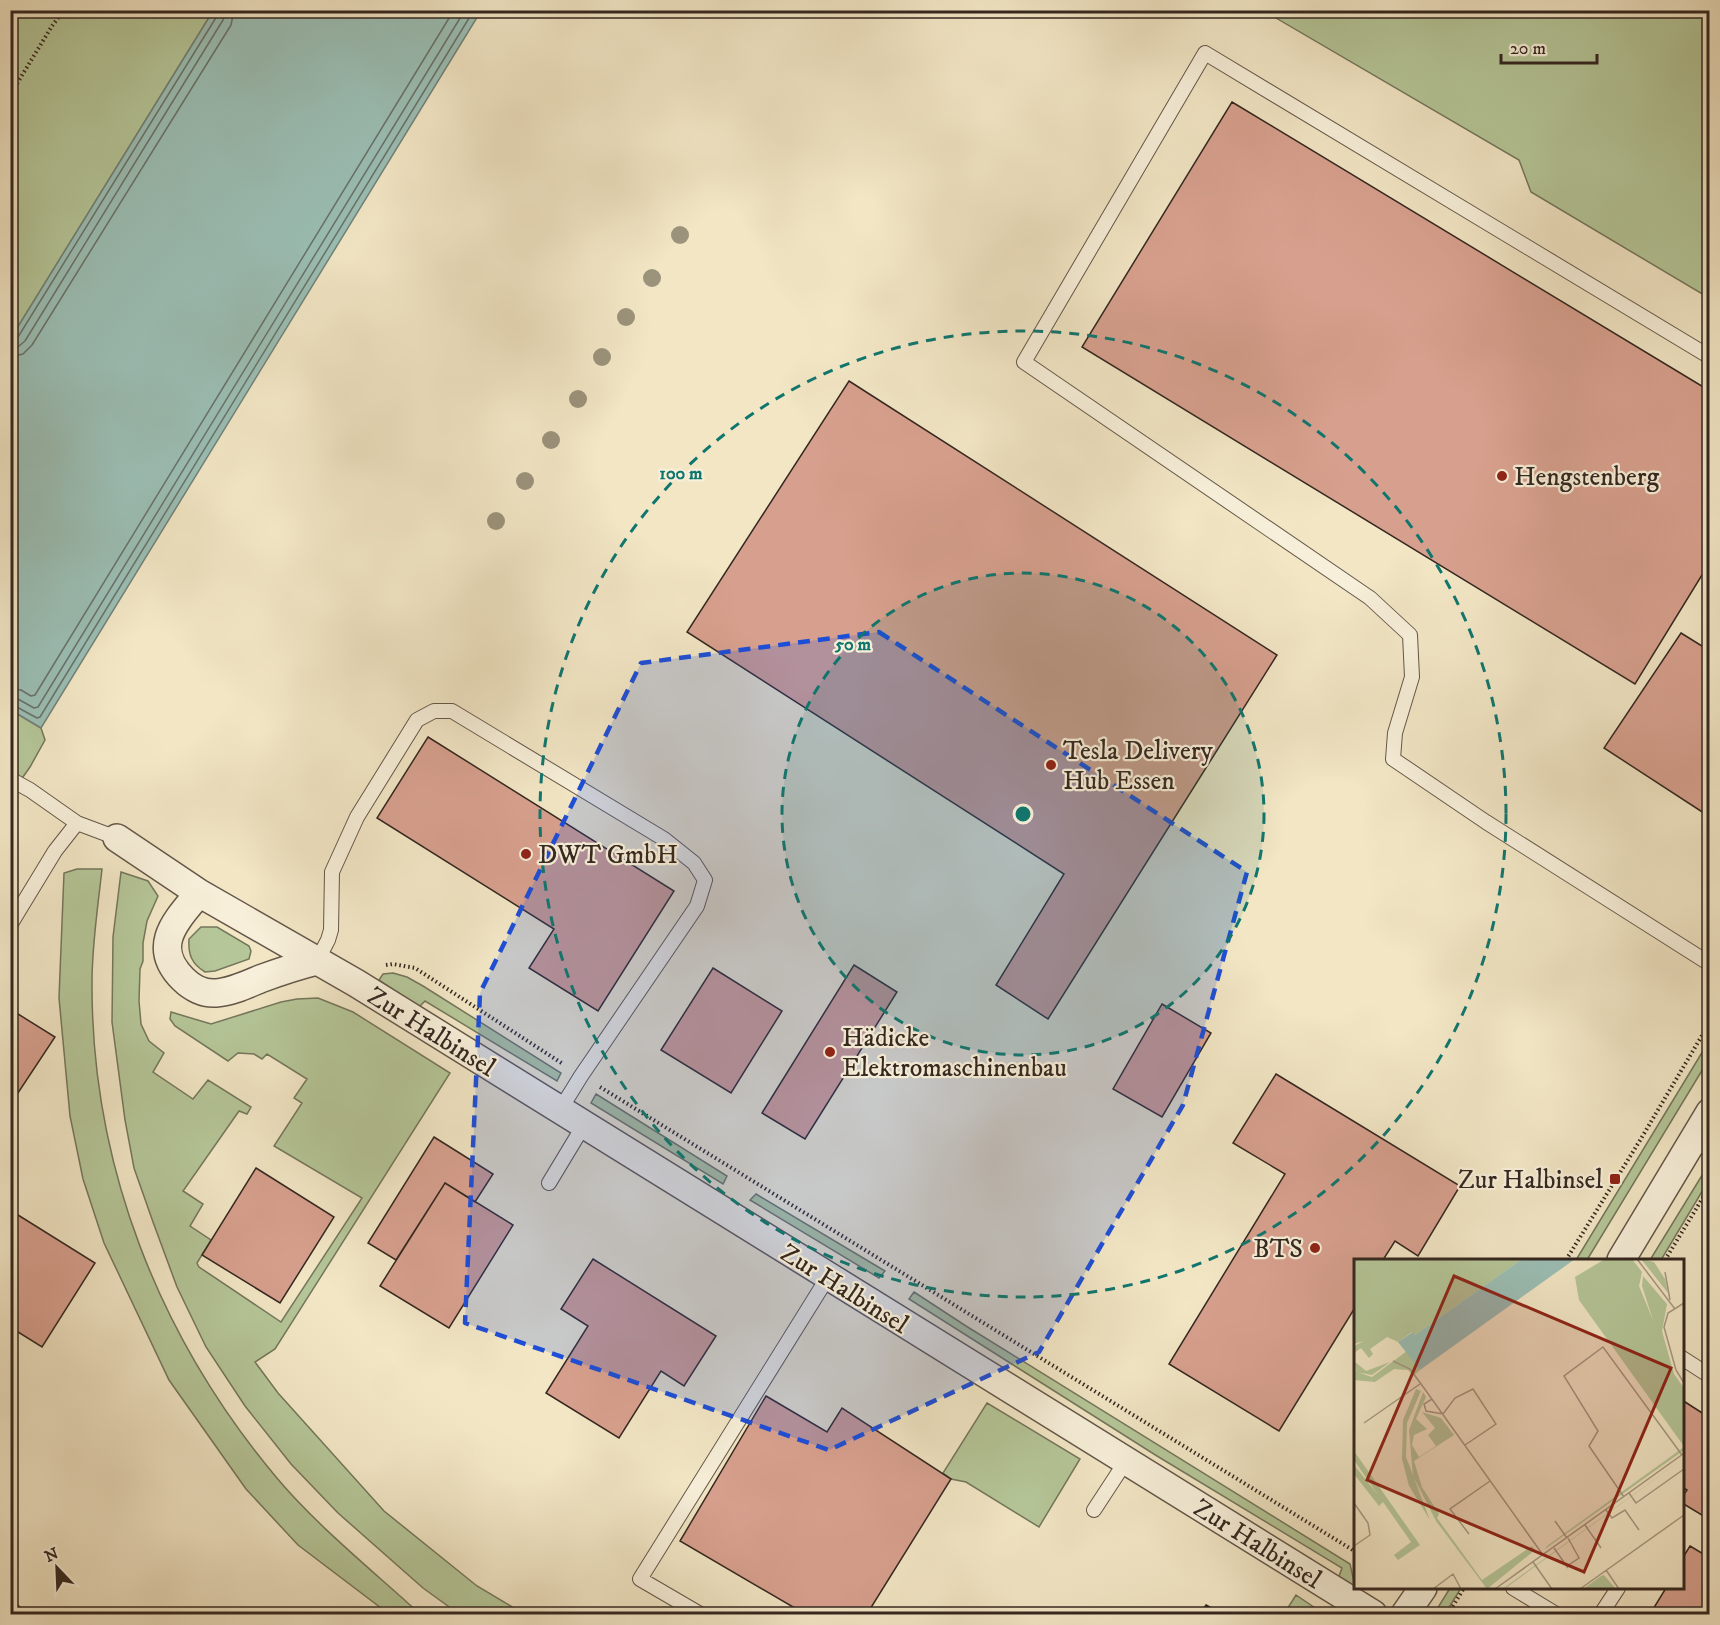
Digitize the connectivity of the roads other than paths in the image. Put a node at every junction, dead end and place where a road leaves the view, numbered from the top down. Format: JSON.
{"nodes":[{"id":1,"x":1710,"y":357,"type":"edge"},
{"id":2,"x":10,"y":779,"type":"edge"},
{"id":3,"x":77,"y":823,"type":"junction"},
{"id":4,"x":117,"y":838,"type":"joint"},
{"id":5,"x":199,"y":893,"type":"junction"},
{"id":6,"x":10,"y":925,"type":"edge"},
{"id":7,"x":317,"y":961,"type":"junction"},
{"id":8,"x":1710,"y":964,"type":"edge"},
{"id":9,"x":560,"y":1110,"type":"junction"},
{"id":10,"x":1710,"y":1112,"type":"edge"},
{"id":11,"x":584,"y":1125,"type":"junction"},
{"id":12,"x":1701,"y":1145,"type":"edge"},
{"id":13,"x":549,"y":1183,"type":"dead end"},
{"id":14,"x":1622,"y":1259,"type":"edge"},
{"id":15,"x":828,"y":1277,"type":"junction"},
{"id":16,"x":1684,"y":1359,"type":"edge"},
{"id":17,"x":1710,"y":1376,"type":"edge"},
{"id":18,"x":1126,"y":1461,"type":"junction"},
{"id":19,"x":1094,"y":1510,"type":"dead end"},
{"id":20,"x":1422,"y":1589,"type":"edge"},
{"id":21,"x":1516,"y":1589,"type":"edge"},
{"id":22,"x":1617,"y":1589,"type":"edge"},
{"id":23,"x":700,"y":1614,"type":"edge"},
{"id":24,"x":1373,"y":1614,"type":"edge"},
{"id":25,"x":1405,"y":1614,"type":"edge"},
{"id":26,"x":1556,"y":1614,"type":"edge"},
{"id":27,"x":1601,"y":1614,"type":"edge"}],
"edges":[{"from":1,"to":8,"type":"lane"},
{"from":2,"to":3,"type":"lane"},
{"from":3,"to":4,"type":"lane"},
{"from":3,"to":6,"type":"lane"},
{"from":4,"to":5,"type":"street","name":"Zur Halbinsel"},
{"from":5,"to":7,"type":"street","name":"Zur Halbinsel"},
{"from":5,"to":7,"type":"street"},
{"from":7,"to":9,"type":"street","name":"Zur Halbinsel"},
{"from":7,"to":9,"type":"lane"},
{"from":9,"to":11,"type":"street","name":"Zur Halbinsel"},
{"from":10,"to":12,"type":"street"},
{"from":11,"to":13,"type":"lane"},
{"from":11,"to":15,"type":"street","name":"Zur Halbinsel"},
{"from":12,"to":14,"type":"street"},
{"from":15,"to":18,"type":"street","name":"Zur Halbinsel"},
{"from":15,"to":23,"type":"lane"},
{"from":16,"to":17,"type":"lane"},
{"from":18,"to":19,"type":"lane"},
{"from":18,"to":24,"type":"street","name":"Zur Halbinsel"},
{"from":20,"to":25,"type":"street"},
{"from":21,"to":26,"type":"lane"},
{"from":22,"to":27,"type":"lane"}]}
